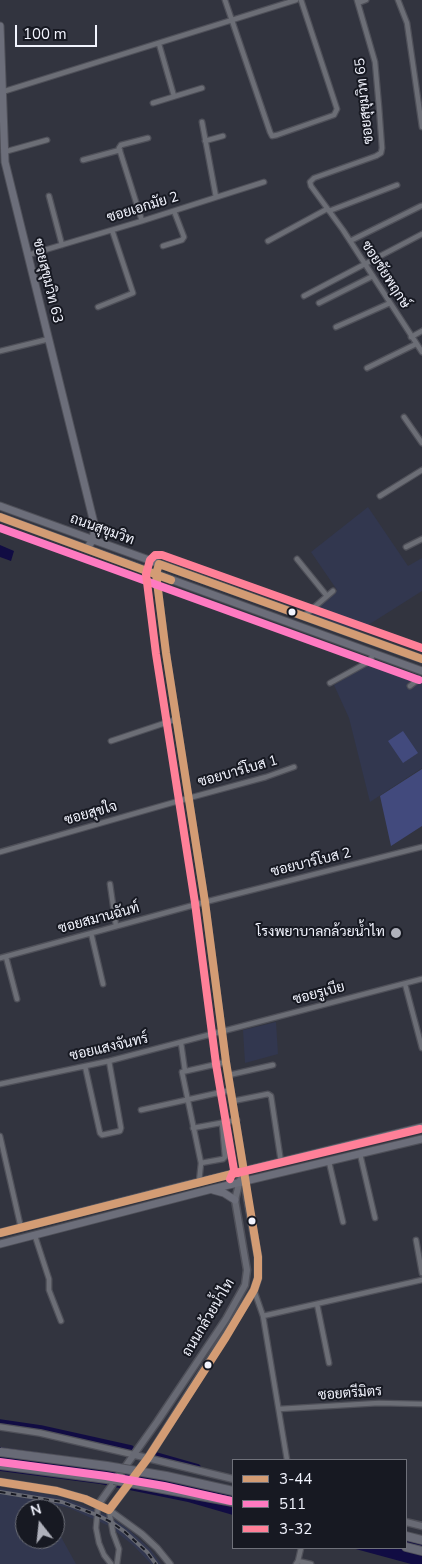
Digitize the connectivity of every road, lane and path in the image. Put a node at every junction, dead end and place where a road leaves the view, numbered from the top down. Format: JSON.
{"nodes":[{"id":1,"x":225,"y":0,"type":"edge"},
{"id":2,"x":296,"y":0,"type":"edge"},
{"id":3,"x":301,"y":0,"type":"edge"},
{"id":4,"x":366,"y":0,"type":"edge"},
{"id":5,"x":398,"y":0,"type":"edge"},
{"id":6,"x":357,"y":2,"type":"edge"},
{"id":7,"x":232,"y":21,"type":"junction"},
{"id":8,"x":0,"y":26,"type":"edge"},
{"id":9,"x":159,"y":44,"type":"junction"},
{"id":10,"x":1,"y":77,"type":"edge"},
{"id":11,"x":422,"y":87,"type":"edge"},
{"id":12,"x":202,"y":88,"type":"dead end"},
{"id":13,"x":416,"y":89,"type":"junction"},
{"id":14,"x":2,"y":92,"type":"junction"},
{"id":15,"x":174,"y":96,"type":"junction"},
{"id":16,"x":153,"y":103,"type":"dead end"},
{"id":17,"x":202,"y":122,"type":"dead end"},
{"id":18,"x":422,"y":125,"type":"edge"},
{"id":19,"x":223,"y":136,"type":"dead end"},
{"id":20,"x":148,"y":138,"type":"dead end"},
{"id":21,"x":48,"y":140,"type":"dead end"},
{"id":22,"x":205,"y":141,"type":"junction"},
{"id":23,"x":120,"y":150,"type":"junction"},
{"id":24,"x":4,"y":152,"type":"junction"},
{"id":25,"x":83,"y":160,"type":"dead end"},
{"id":26,"x":264,"y":182,"type":"dead end"},
{"id":27,"x":397,"y":185,"type":"dead end"},
{"id":28,"x":50,"y":196,"type":"dead end"},
{"id":29,"x":216,"y":197,"type":"junction"},
{"id":30,"x":421,"y":206,"type":"edge"},
{"id":31,"x":174,"y":210,"type":"junction"},
{"id":32,"x":328,"y":210,"type":"junction"},
{"id":33,"x":142,"y":221,"type":"junction"},
{"id":34,"x":112,"y":230,"type":"junction"},
{"id":35,"x":422,"y":234,"type":"edge"},
{"id":36,"x":268,"y":241,"type":"dead end"},
{"id":37,"x":350,"y":242,"type":"junction"},
{"id":38,"x":62,"y":245,"type":"junction"},
{"id":39,"x":163,"y":246,"type":"dead end"},
{"id":40,"x":28,"y":255,"type":"junction"},
{"id":41,"x":365,"y":264,"type":"junction"},
{"id":42,"x":373,"y":276,"type":"junction"},
{"id":43,"x":304,"y":296,"type":"dead end"},
{"id":44,"x":390,"y":303,"type":"junction"},
{"id":45,"x":319,"y":304,"type":"dead end"},
{"id":46,"x":98,"y":307,"type":"dead end"},
{"id":47,"x":336,"y":327,"type":"dead end"},
{"id":48,"x":422,"y":331,"type":"edge"},
{"id":49,"x":411,"y":337,"type":"junction"},
{"id":50,"x":49,"y":340,"type":"junction"},
{"id":51,"x":416,"y":344,"type":"junction"},
{"id":52,"x":422,"y":350,"type":"edge"},
{"id":53,"x":0,"y":351,"type":"edge"},
{"id":54,"x":367,"y":368,"type":"dead end"},
{"id":55,"x":404,"y":417,"type":"dead end"},
{"id":56,"x":422,"y":443,"type":"edge"},
{"id":57,"x":422,"y":470,"type":"edge"},
{"id":58,"x":380,"y":496,"type":"dead end"},
{"id":59,"x":0,"y":506,"type":"edge"},
{"id":60,"x":0,"y":517,"type":"edge"},
{"id":61,"x":422,"y":539,"type":"edge"},
{"id":62,"x":93,"y":540,"type":"junction"},
{"id":63,"x":406,"y":547,"type":"dead end"},
{"id":64,"x":87,"y":550,"type":"junction"},
{"id":65,"x":297,"y":559,"type":"dead end"},
{"id":66,"x":159,"y":564,"type":"junction"},
{"id":67,"x":156,"y":574,"type":"junction"},
{"id":68,"x":333,"y":591,"type":"dead end"},
{"id":69,"x":328,"y":596,"type":"junction"},
{"id":70,"x":304,"y":616,"type":"junction"},
{"id":71,"x":347,"y":632,"type":"junction"},
{"id":72,"x":343,"y":643,"type":"junction"},
{"id":73,"x":373,"y":654,"type":"junction"},
{"id":74,"x":422,"y":659,"type":"edge"},
{"id":75,"x":422,"y":672,"type":"edge"},
{"id":76,"x":419,"y":679,"type":"dead end"},
{"id":77,"x":330,"y":684,"type":"dead end"},
{"id":78,"x":410,"y":686,"type":"dead end"},
{"id":79,"x":176,"y":719,"type":"junction"},
{"id":80,"x":111,"y":741,"type":"dead end"},
{"id":81,"x":294,"y":767,"type":"dead end"},
{"id":82,"x":189,"y":798,"type":"junction"},
{"id":83,"x":422,"y":847,"type":"edge"},
{"id":84,"x":0,"y":852,"type":"edge"},
{"id":85,"x":110,"y":884,"type":"dead end"},
{"id":86,"x":205,"y":902,"type":"junction"},
{"id":87,"x":116,"y":926,"type":"junction"},
{"id":88,"x":91,"y":933,"type":"junction"},
{"id":89,"x":6,"y":957,"type":"junction"},
{"id":90,"x":0,"y":958,"type":"edge"},
{"id":91,"x":422,"y":979,"type":"edge"},
{"id":92,"x":103,"y":984,"type":"dead end"},
{"id":93,"x":405,"y":984,"type":"junction"},
{"id":94,"x":17,"y":999,"type":"dead end"},
{"id":95,"x":222,"y":1032,"type":"junction"},
{"id":96,"x":180,"y":1042,"type":"junction"},
{"id":97,"x":422,"y":1048,"type":"edge"},
{"id":98,"x":109,"y":1061,"type":"junction"},
{"id":99,"x":226,"y":1062,"type":"junction"},
{"id":100,"x":273,"y":1065,"type":"dead end"},
{"id":101,"x":85,"y":1066,"type":"junction"},
{"id":102,"x":185,"y":1071,"type":"junction"},
{"id":103,"x":228,"y":1075,"type":"junction"},
{"id":104,"x":0,"y":1084,"type":"edge"},
{"id":105,"x":231,"y":1090,"type":"junction"},
{"id":106,"x":188,"y":1098,"type":"junction"},
{"id":107,"x":233,"y":1101,"type":"junction"},
{"id":108,"x":141,"y":1110,"type":"dead end"},
{"id":109,"x":236,"y":1120,"type":"junction"},
{"id":110,"x":222,"y":1123,"type":"junction"},
{"id":111,"x":422,"y":1127,"type":"edge"},
{"id":112,"x":193,"y":1128,"type":"junction"},
{"id":113,"x":0,"y":1136,"type":"edge"},
{"id":114,"x":422,"y":1139,"type":"edge"},
{"id":115,"x":360,"y":1154,"type":"junction"},
{"id":116,"x":281,"y":1162,"type":"junction"},
{"id":117,"x":329,"y":1162,"type":"junction"},
{"id":118,"x":201,"y":1164,"type":"junction"},
{"id":119,"x":244,"y":1171,"type":"junction"},
{"id":120,"x":199,"y":1182,"type":"junction"},
{"id":121,"x":242,"y":1182,"type":"junction"},
{"id":122,"x":212,"y":1189,"type":"junction"},
{"id":123,"x":235,"y":1200,"type":"junction"},
{"id":124,"x":376,"y":1218,"type":"dead end"},
{"id":125,"x":343,"y":1222,"type":"dead end"},
{"id":126,"x":21,"y":1228,"type":"junction"},
{"id":127,"x":0,"y":1233,"type":"edge"},
{"id":128,"x":35,"y":1236,"type":"junction"},
{"id":129,"x":416,"y":1240,"type":"dead end"},
{"id":130,"x":0,"y":1244,"type":"edge"},
{"id":131,"x":422,"y":1274,"type":"edge"},
{"id":132,"x":422,"y":1280,"type":"edge"},
{"id":133,"x":245,"y":1285,"type":"junction"},
{"id":134,"x":254,"y":1290,"type":"junction"},
{"id":135,"x":317,"y":1304,"type":"junction"},
{"id":136,"x":263,"y":1316,"type":"junction"},
{"id":137,"x":61,"y":1321,"type":"dead end"},
{"id":138,"x":329,"y":1363,"type":"dead end"},
{"id":139,"x":422,"y":1404,"type":"edge"},
{"id":140,"x":279,"y":1409,"type":"junction"},
{"id":141,"x":0,"y":1427,"type":"edge"},
{"id":142,"x":0,"y":1452,"type":"edge"},
{"id":143,"x":135,"y":1455,"type":"junction"},
{"id":144,"x":148,"y":1458,"type":"junction"},
{"id":145,"x":287,"y":1459,"type":"edge"},
{"id":146,"x":0,"y":1465,"type":"edge"},
{"id":147,"x":232,"y":1479,"type":"edge"},
{"id":148,"x":0,"y":1482,"type":"edge"},
{"id":149,"x":232,"y":1492,"type":"edge"},
{"id":150,"x":232,"y":1502,"type":"edge"},
{"id":151,"x":100,"y":1503,"type":"junction"},
{"id":152,"x":109,"y":1510,"type":"junction"},
{"id":153,"x":407,"y":1522,"type":"edge"},
{"id":154,"x":422,"y":1526,"type":"edge"},
{"id":155,"x":407,"y":1536,"type":"edge"},
{"id":156,"x":422,"y":1540,"type":"edge"},
{"id":157,"x":407,"y":1547,"type":"edge"},
{"id":158,"x":301,"y":1549,"type":"edge"},
{"id":159,"x":422,"y":1551,"type":"edge"},
{"id":160,"x":297,"y":1562,"type":"edge"},
{"id":161,"x":112,"y":1564,"type":"edge"},
{"id":162,"x":117,"y":1564,"type":"edge"},
{"id":163,"x":170,"y":1564,"type":"edge"},
{"id":164,"x":311,"y":1564,"type":"edge"}],
"edges":[{"from":1,"to":7,"type":"street"},
{"from":2,"to":7,"type":"street"},
{"from":3,"to":7,"type":"street"},
{"from":4,"to":6,"type":"street"},
{"from":5,"to":13,"type":"street"},
{"from":6,"to":32,"type":"street","name":"ซอยสุขุมวิท 65"},
{"from":7,"to":9,"type":"street"},
{"from":8,"to":10,"type":"main road","name":"ซอยสุขุมวิท 63"},
{"from":9,"to":14,"type":"street"},
{"from":9,"to":15,"type":"street"},
{"from":10,"to":14,"type":"main road","name":"ซอยสุขุมวิท 63"},
{"from":11,"to":13,"type":"street"},
{"from":12,"to":15,"type":"street"},
{"from":13,"to":18,"type":"street"},
{"from":14,"to":24,"type":"main road","name":"ซอยสุขุมวิท 63"},
{"from":15,"to":16,"type":"street"},
{"from":17,"to":22,"type":"street"},
{"from":19,"to":22,"type":"street"},
{"from":20,"to":23,"type":"street"},
{"from":21,"to":24,"type":"street"},
{"from":22,"to":29,"type":"street"},
{"from":23,"to":25,"type":"street"},
{"from":23,"to":33,"type":"street"},
{"from":24,"to":40,"type":"main road","name":"ซอยสุขุมวิท 63"},
{"from":26,"to":29,"type":"street","name":"ซอยเอกมัย 2"},
{"from":27,"to":32,"type":"street"},
{"from":28,"to":38,"type":"street"},
{"from":29,"to":31,"type":"street","name":"ซอยเอกมัย 2"},
{"from":30,"to":37,"type":"street"},
{"from":31,"to":33,"type":"street","name":"ซอยเอกมัย 2"},
{"from":31,"to":39,"type":"street"},
{"from":32,"to":36,"type":"street"},
{"from":32,"to":37,"type":"street","name":"ซอยชัยพฤกษ์"},
{"from":33,"to":34,"type":"street","name":"ซอยเอกมัย 2"},
{"from":34,"to":38,"type":"street","name":"ซอยเอกมัย 2"},
{"from":34,"to":46,"type":"street"},
{"from":35,"to":41,"type":"street"},
{"from":37,"to":41,"type":"street","name":"ซอยชัยพฤกษ์"},
{"from":38,"to":40,"type":"street","name":"ซอยเอกมัย 2"},
{"from":40,"to":50,"type":"main road","name":"ซอยสุขุมวิท 63"},
{"from":41,"to":42,"type":"street","name":"ซอยชัยพฤกษ์"},
{"from":41,"to":43,"type":"street"},
{"from":42,"to":44,"type":"street","name":"ซอยชัยพฤกษ์"},
{"from":42,"to":45,"type":"street"},
{"from":44,"to":47,"type":"street"},
{"from":44,"to":49,"type":"street","name":"ซอยชัยพฤกษ์"},
{"from":48,"to":49,"type":"street"},
{"from":49,"to":51,"type":"street","name":"ซอยชัยพฤกษ์"},
{"from":50,"to":53,"type":"street"},
{"from":50,"to":62,"type":"main road","name":"ซอยสุขุมวิท 63"},
{"from":51,"to":52,"type":"street","name":"ซอยชัยพฤกษ์"},
{"from":51,"to":54,"type":"street"},
{"from":55,"to":56,"type":"street"},
{"from":57,"to":58,"type":"street"},
{"from":59,"to":62,"type":"main road","name":"ถนนสุขุมวิท"},
{"from":60,"to":64,"type":"main road","name":"ถนนสุขุมวิท"},
{"from":61,"to":63,"type":"street"},
{"from":62,"to":64,"type":"main road"},
{"from":62,"to":66,"type":"main road","name":"ถนนสุขุมวิท"},
{"from":64,"to":67,"type":"main road","name":"ถนนสุขุมวิท"},
{"from":65,"to":69,"type":"street"},
{"from":66,"to":67,"type":"main road"},
{"from":66,"to":70,"type":"main road","name":"ถนนสุขุมวิท"},
{"from":67,"to":72,"type":"main road","name":"ถนนสุขุมวิท"},
{"from":67,"to":79,"type":"street"},
{"from":68,"to":69,"type":"street"},
{"from":69,"to":70,"type":"street"},
{"from":70,"to":71,"type":"main road","name":"ถนนสุขุมวิท"},
{"from":71,"to":72,"type":"main road"},
{"from":71,"to":74,"type":"main road","name":"ถนนสุขุมวิท"},
{"from":72,"to":73,"type":"main road","name":"ถนนสุขุมวิท"},
{"from":73,"to":75,"type":"main road","name":"ถนนสุขุมวิท"},
{"from":73,"to":77,"type":"street"},
{"from":76,"to":78,"type":"street"},
{"from":79,"to":80,"type":"street"},
{"from":79,"to":82,"type":"street"},
{"from":81,"to":82,"type":"street","name":"ซอยบาร์โบส 1"},
{"from":82,"to":84,"type":"street","name":"ซอยสุขใจ"},
{"from":82,"to":86,"type":"street"},
{"from":83,"to":86,"type":"street","name":"ซอยบาร์โบส 2"},
{"from":85,"to":87,"type":"street"},
{"from":86,"to":87,"type":"street","name":"ซอยสมานฉันท์"},
{"from":86,"to":95,"type":"street"},
{"from":87,"to":88,"type":"street","name":"ซอยสมานฉันท์"},
{"from":88,"to":89,"type":"street","name":"ซอยสมานฉันท์"},
{"from":88,"to":92,"type":"street"},
{"from":89,"to":90,"type":"street","name":"ซอยสมานฉันท์"},
{"from":89,"to":94,"type":"street"},
{"from":91,"to":93,"type":"street","name":"ซอยรูเบีย"},
{"from":93,"to":95,"type":"street","name":"ซอยรูเบีย"},
{"from":93,"to":97,"type":"street"},
{"from":95,"to":96,"type":"street","name":"ซอยแสงจันทร์"},
{"from":95,"to":99,"type":"street"},
{"from":96,"to":98,"type":"street","name":"ซอยแสงจันทร์"},
{"from":96,"to":102,"type":"street"},
{"from":98,"to":101,"type":"street","name":"ซอยแสงจันทร์"},
{"from":98,"to":101,"type":"street"},
{"from":99,"to":102,"type":"street"},
{"from":99,"to":103,"type":"street"},
{"from":100,"to":103,"type":"street"},
{"from":101,"to":104,"type":"street","name":"ซอยแสงจันทร์"},
{"from":102,"to":106,"type":"street"},
{"from":103,"to":105,"type":"street"},
{"from":105,"to":106,"type":"street"},
{"from":105,"to":107,"type":"street"},
{"from":106,"to":108,"type":"street"},
{"from":106,"to":112,"type":"street"},
{"from":107,"to":109,"type":"street"},
{"from":107,"to":116,"type":"street"},
{"from":109,"to":110,"type":"street"},
{"from":109,"to":119,"type":"street"},
{"from":110,"to":112,"type":"street"},
{"from":110,"to":118,"type":"street"},
{"from":111,"to":116,"type":"main road"},
{"from":112,"to":118,"type":"street"},
{"from":113,"to":126,"type":"street"},
{"from":114,"to":115,"type":"main road"},
{"from":115,"to":117,"type":"main road"},
{"from":115,"to":124,"type":"street"},
{"from":116,"to":119,"type":"main road"},
{"from":117,"to":121,"type":"main road"},
{"from":117,"to":125,"type":"street"},
{"from":118,"to":120,"type":"street"},
{"from":119,"to":120,"type":"main road"},
{"from":119,"to":121,"type":"main road","name":"ถนนกล้วยน้ำไท"},
{"from":120,"to":126,"type":"main road"},
{"from":121,"to":122,"type":"main road"},
{"from":121,"to":123,"type":"main road","name":"ถนนกล้วยน้ำไท"},
{"from":121,"to":134,"type":"main road","name":"ถนนกล้วยน้ำไท"},
{"from":122,"to":123,"type":"main road"},
{"from":122,"to":128,"type":"main road"},
{"from":123,"to":133,"type":"main road","name":"ถนนกล้วยน้ำไท"},
{"from":126,"to":127,"type":"main road"},
{"from":128,"to":130,"type":"main road"},
{"from":128,"to":137,"type":"street"},
{"from":129,"to":131,"type":"street"},
{"from":132,"to":135,"type":"street"},
{"from":133,"to":134,"type":"main road"},
{"from":133,"to":143,"type":"main road","name":"ถนนกล้วยน้ำไท"},
{"from":134,"to":136,"type":"street"},
{"from":134,"to":144,"type":"main road","name":"ถนนกล้วยน้ำไท"},
{"from":135,"to":136,"type":"street"},
{"from":135,"to":138,"type":"street"},
{"from":136,"to":140,"type":"street"},
{"from":139,"to":140,"type":"street","name":"ซอยตรีมิตร"},
{"from":140,"to":145,"type":"street"},
{"from":141,"to":143,"type":"street"},
{"from":142,"to":149,"type":"highway","bridge":true},
{"from":143,"to":144,"type":"main road"},
{"from":143,"to":151,"type":"main road","name":"ถนนกล้วยน้ำไท"},
{"from":144,"to":147,"type":"main road"},
{"from":144,"to":152,"type":"main road","name":"ถนนกล้วยน้ำไท"},
{"from":146,"to":150,"type":"highway","bridge":true},
{"from":148,"to":151,"type":"main road"},
{"from":151,"to":152,"type":"main road"},
{"from":151,"to":161,"type":"street"},
{"from":152,"to":162,"type":"street"},
{"from":152,"to":163,"type":"street"},
{"from":153,"to":154,"type":"main road"},
{"from":155,"to":156,"type":"highway"},
{"from":157,"to":159,"type":"highway"},
{"from":158,"to":160,"type":"street"},
{"from":160,"to":164,"type":"street"}]}
